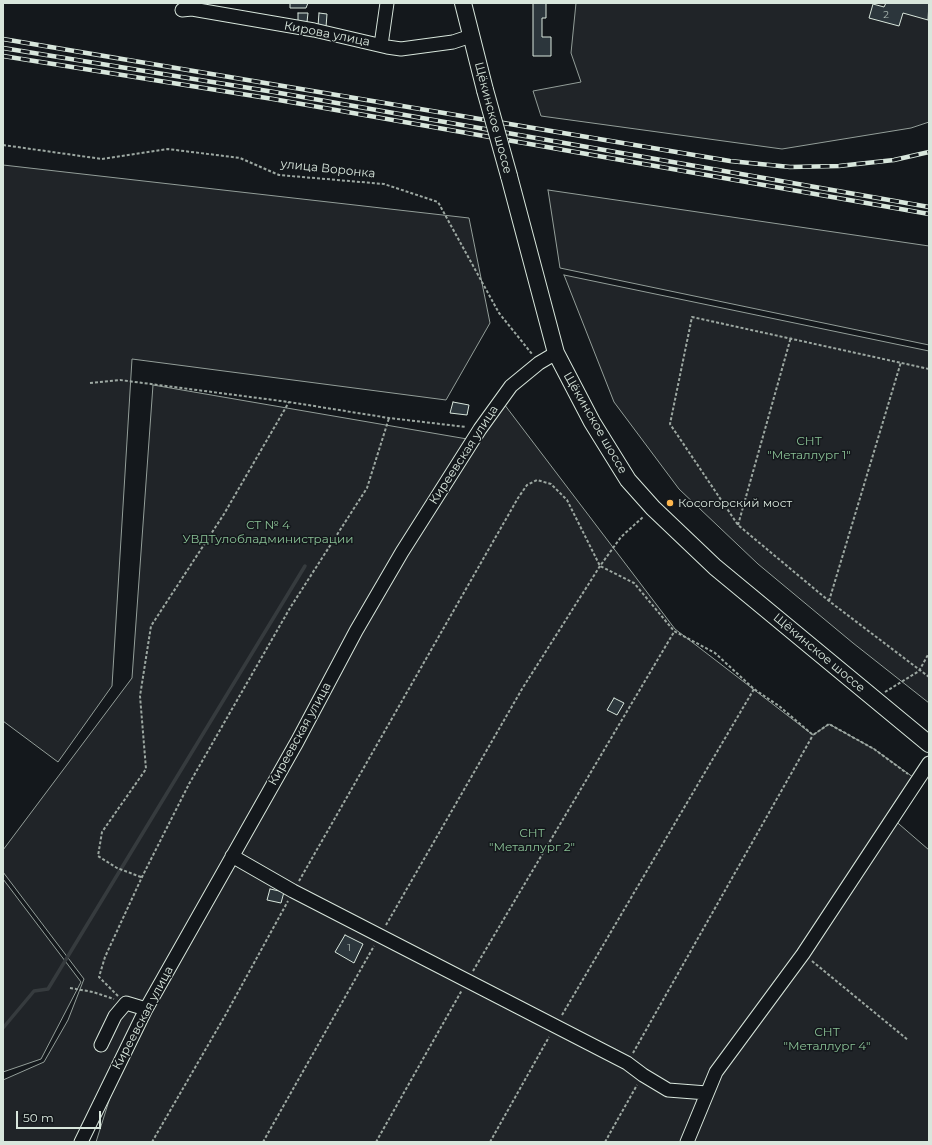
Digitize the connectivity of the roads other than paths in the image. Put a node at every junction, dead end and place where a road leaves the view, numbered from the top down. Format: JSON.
{"nodes":[{"id":1,"x":387,"y":3,"type":"edge"},
{"id":2,"x":463,"y":3,"type":"edge"},
{"id":3,"x":182,"y":10,"type":"dead end"},
{"id":4,"x":471,"y":36,"type":"junction"},
{"id":5,"x":381,"y":45,"type":"junction"},
{"id":6,"x":556,"y":353,"type":"junction"},
{"id":7,"x":929,"y":744,"type":"edge"},
{"id":8,"x":929,"y":763,"type":"edge"},
{"id":9,"x":232,"y":856,"type":"junction"},
{"id":10,"x":146,"y":1009,"type":"junction"},
{"id":11,"x":101,"y":1045,"type":"dead end"},
{"id":12,"x":707,"y":1093,"type":"junction"},
{"id":13,"x":81,"y":1142,"type":"edge"},
{"id":14,"x":687,"y":1142,"type":"edge"}],
"edges":[{"from":1,"to":5,"type":"street"},
{"from":2,"to":4,"type":"main road","name":"Щёкинское шоссе"},
{"from":3,"to":5,"type":"street","name":"Кирова улица"},
{"from":4,"to":5,"type":"street","name":"Кирова улица"},
{"from":4,"to":6,"type":"main road","name":"Щёкинское шоссе","bridge":true},
{"from":6,"to":7,"type":"main road","name":"Щёкинское шоссе"},
{"from":6,"to":9,"type":"street","name":"Киреевская улица"},
{"from":8,"to":12,"type":"street"},
{"from":9,"to":10,"type":"street","name":"Киреевская улица"},
{"from":9,"to":12,"type":"street"},
{"from":10,"to":11,"type":"street"},
{"from":10,"to":13,"type":"street","name":"Киреевская улица"},
{"from":12,"to":14,"type":"street"}]}
